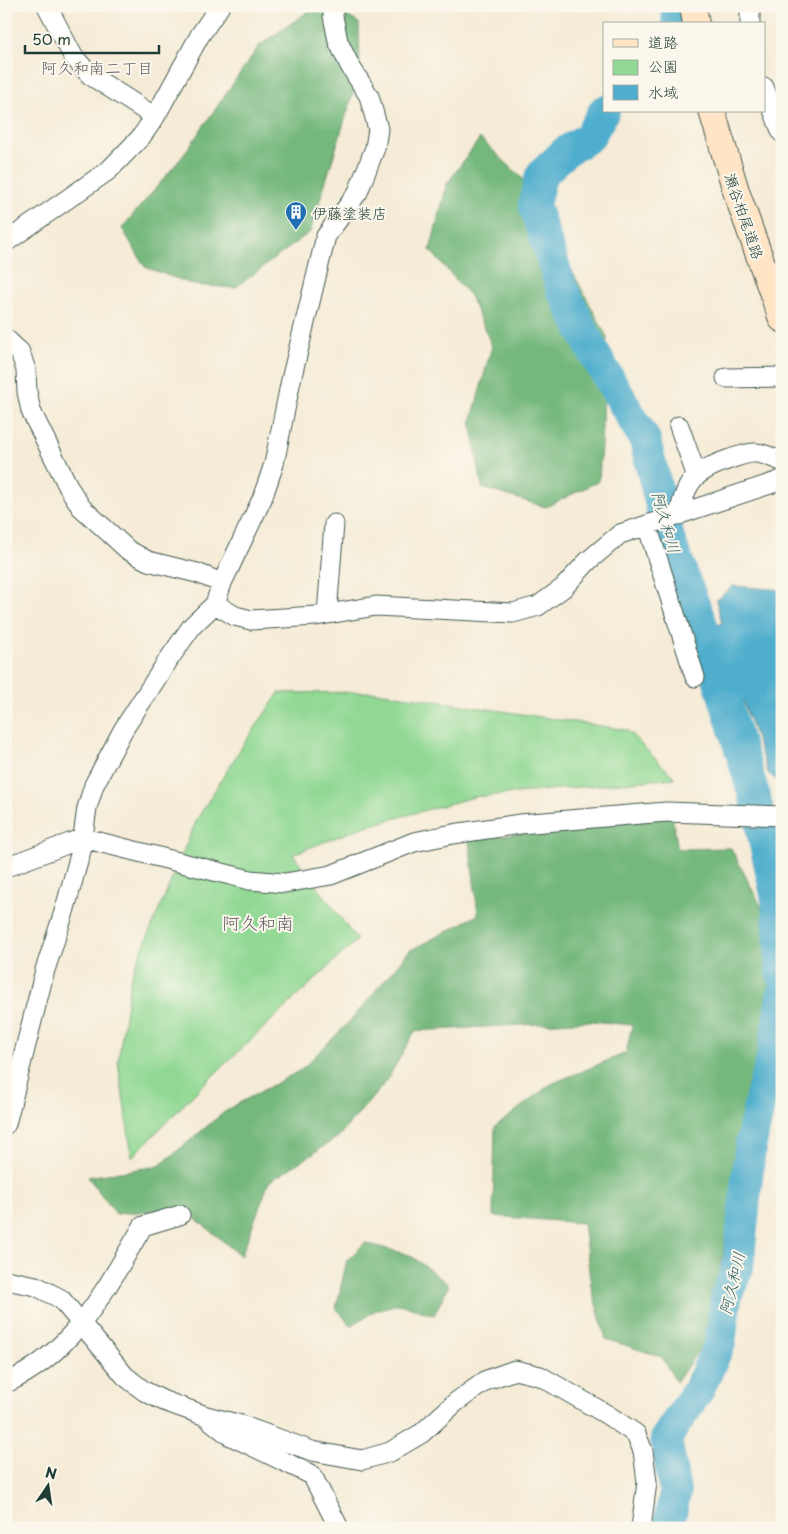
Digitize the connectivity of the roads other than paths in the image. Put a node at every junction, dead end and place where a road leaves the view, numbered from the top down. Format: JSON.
{"nodes":[{"id":1,"x":47,"y":6,"type":"edge"},
{"id":2,"x":220,"y":6,"type":"edge"},
{"id":3,"x":333,"y":6,"type":"edge"},
{"id":4,"x":693,"y":6,"type":"edge"},
{"id":5,"x":750,"y":6,"type":"edge"},
{"id":6,"x":696,"y":22,"type":"edge"},
{"id":7,"x":750,"y":22,"type":"edge"},
{"id":8,"x":766,"y":92,"type":"edge"},
{"id":9,"x":712,"y":112,"type":"edge"},
{"id":10,"x":155,"y":117,"type":"junction"},
{"id":11,"x":782,"y":133,"type":"edge"},
{"id":12,"x":6,"y":242,"type":"edge"},
{"id":13,"x":782,"y":319,"type":"edge"},
{"id":14,"x":6,"y":340,"type":"edge"},
{"id":15,"x":782,"y":377,"type":"edge"},
{"id":16,"x":726,"y":378,"type":"dead end"},
{"id":17,"x":679,"y":426,"type":"dead end"},
{"id":18,"x":782,"y":461,"type":"edge"},
{"id":19,"x":696,"y":474,"type":"junction"},
{"id":20,"x":782,"y":480,"type":"edge"},
{"id":21,"x":677,"y":515,"type":"junction"},
{"id":22,"x":334,"y":524,"type":"dead end"},
{"id":23,"x":650,"y":524,"type":"junction"},
{"id":24,"x":222,"y":583,"type":"junction"},
{"id":25,"x":215,"y":604,"type":"junction"},
{"id":26,"x":326,"y":614,"type":"junction"},
{"id":27,"x":695,"y":677,"type":"dead end"},
{"id":28,"x":776,"y":815,"type":"edge"},
{"id":29,"x":83,"y":838,"type":"junction"},
{"id":30,"x":6,"y":867,"type":"edge"},
{"id":31,"x":6,"y":1124,"type":"edge"},
{"id":32,"x":180,"y":1215,"type":"dead end"},
{"id":33,"x":6,"y":1280,"type":"edge"},
{"id":34,"x":82,"y":1324,"type":"junction"},
{"id":35,"x":6,"y":1383,"type":"edge"},
{"id":36,"x":206,"y":1416,"type":"junction"},
{"id":37,"x":339,"y":1528,"type":"edge"},
{"id":38,"x":641,"y":1528,"type":"edge"}],
"edges":[{"from":1,"to":10,"type":"street"},
{"from":2,"to":10,"type":"street"},
{"from":3,"to":24,"type":"street"},
{"from":4,"to":6,"type":"main road"},
{"from":5,"to":7,"type":"street"},
{"from":8,"to":11,"type":"street"},
{"from":9,"to":13,"type":"main road","name":"瀬谷柏尾道路"},
{"from":10,"to":12,"type":"street"},
{"from":14,"to":24,"type":"street"},
{"from":15,"to":16,"type":"street"},
{"from":17,"to":19,"type":"street"},
{"from":18,"to":19,"type":"street"},
{"from":19,"to":21,"type":"street"},
{"from":20,"to":21,"type":"street"},
{"from":21,"to":23,"type":"street"},
{"from":22,"to":26,"type":"street"},
{"from":23,"to":26,"type":"street"},
{"from":23,"to":27,"type":"street"},
{"from":24,"to":25,"type":"street"},
{"from":25,"to":26,"type":"street"},
{"from":25,"to":29,"type":"street"},
{"from":28,"to":29,"type":"street"},
{"from":29,"to":30,"type":"street"},
{"from":29,"to":31,"type":"street"},
{"from":32,"to":34,"type":"street"},
{"from":33,"to":34,"type":"street"},
{"from":34,"to":35,"type":"street"},
{"from":34,"to":36,"type":"street"},
{"from":36,"to":37,"type":"street"},
{"from":36,"to":38,"type":"street"}]}
